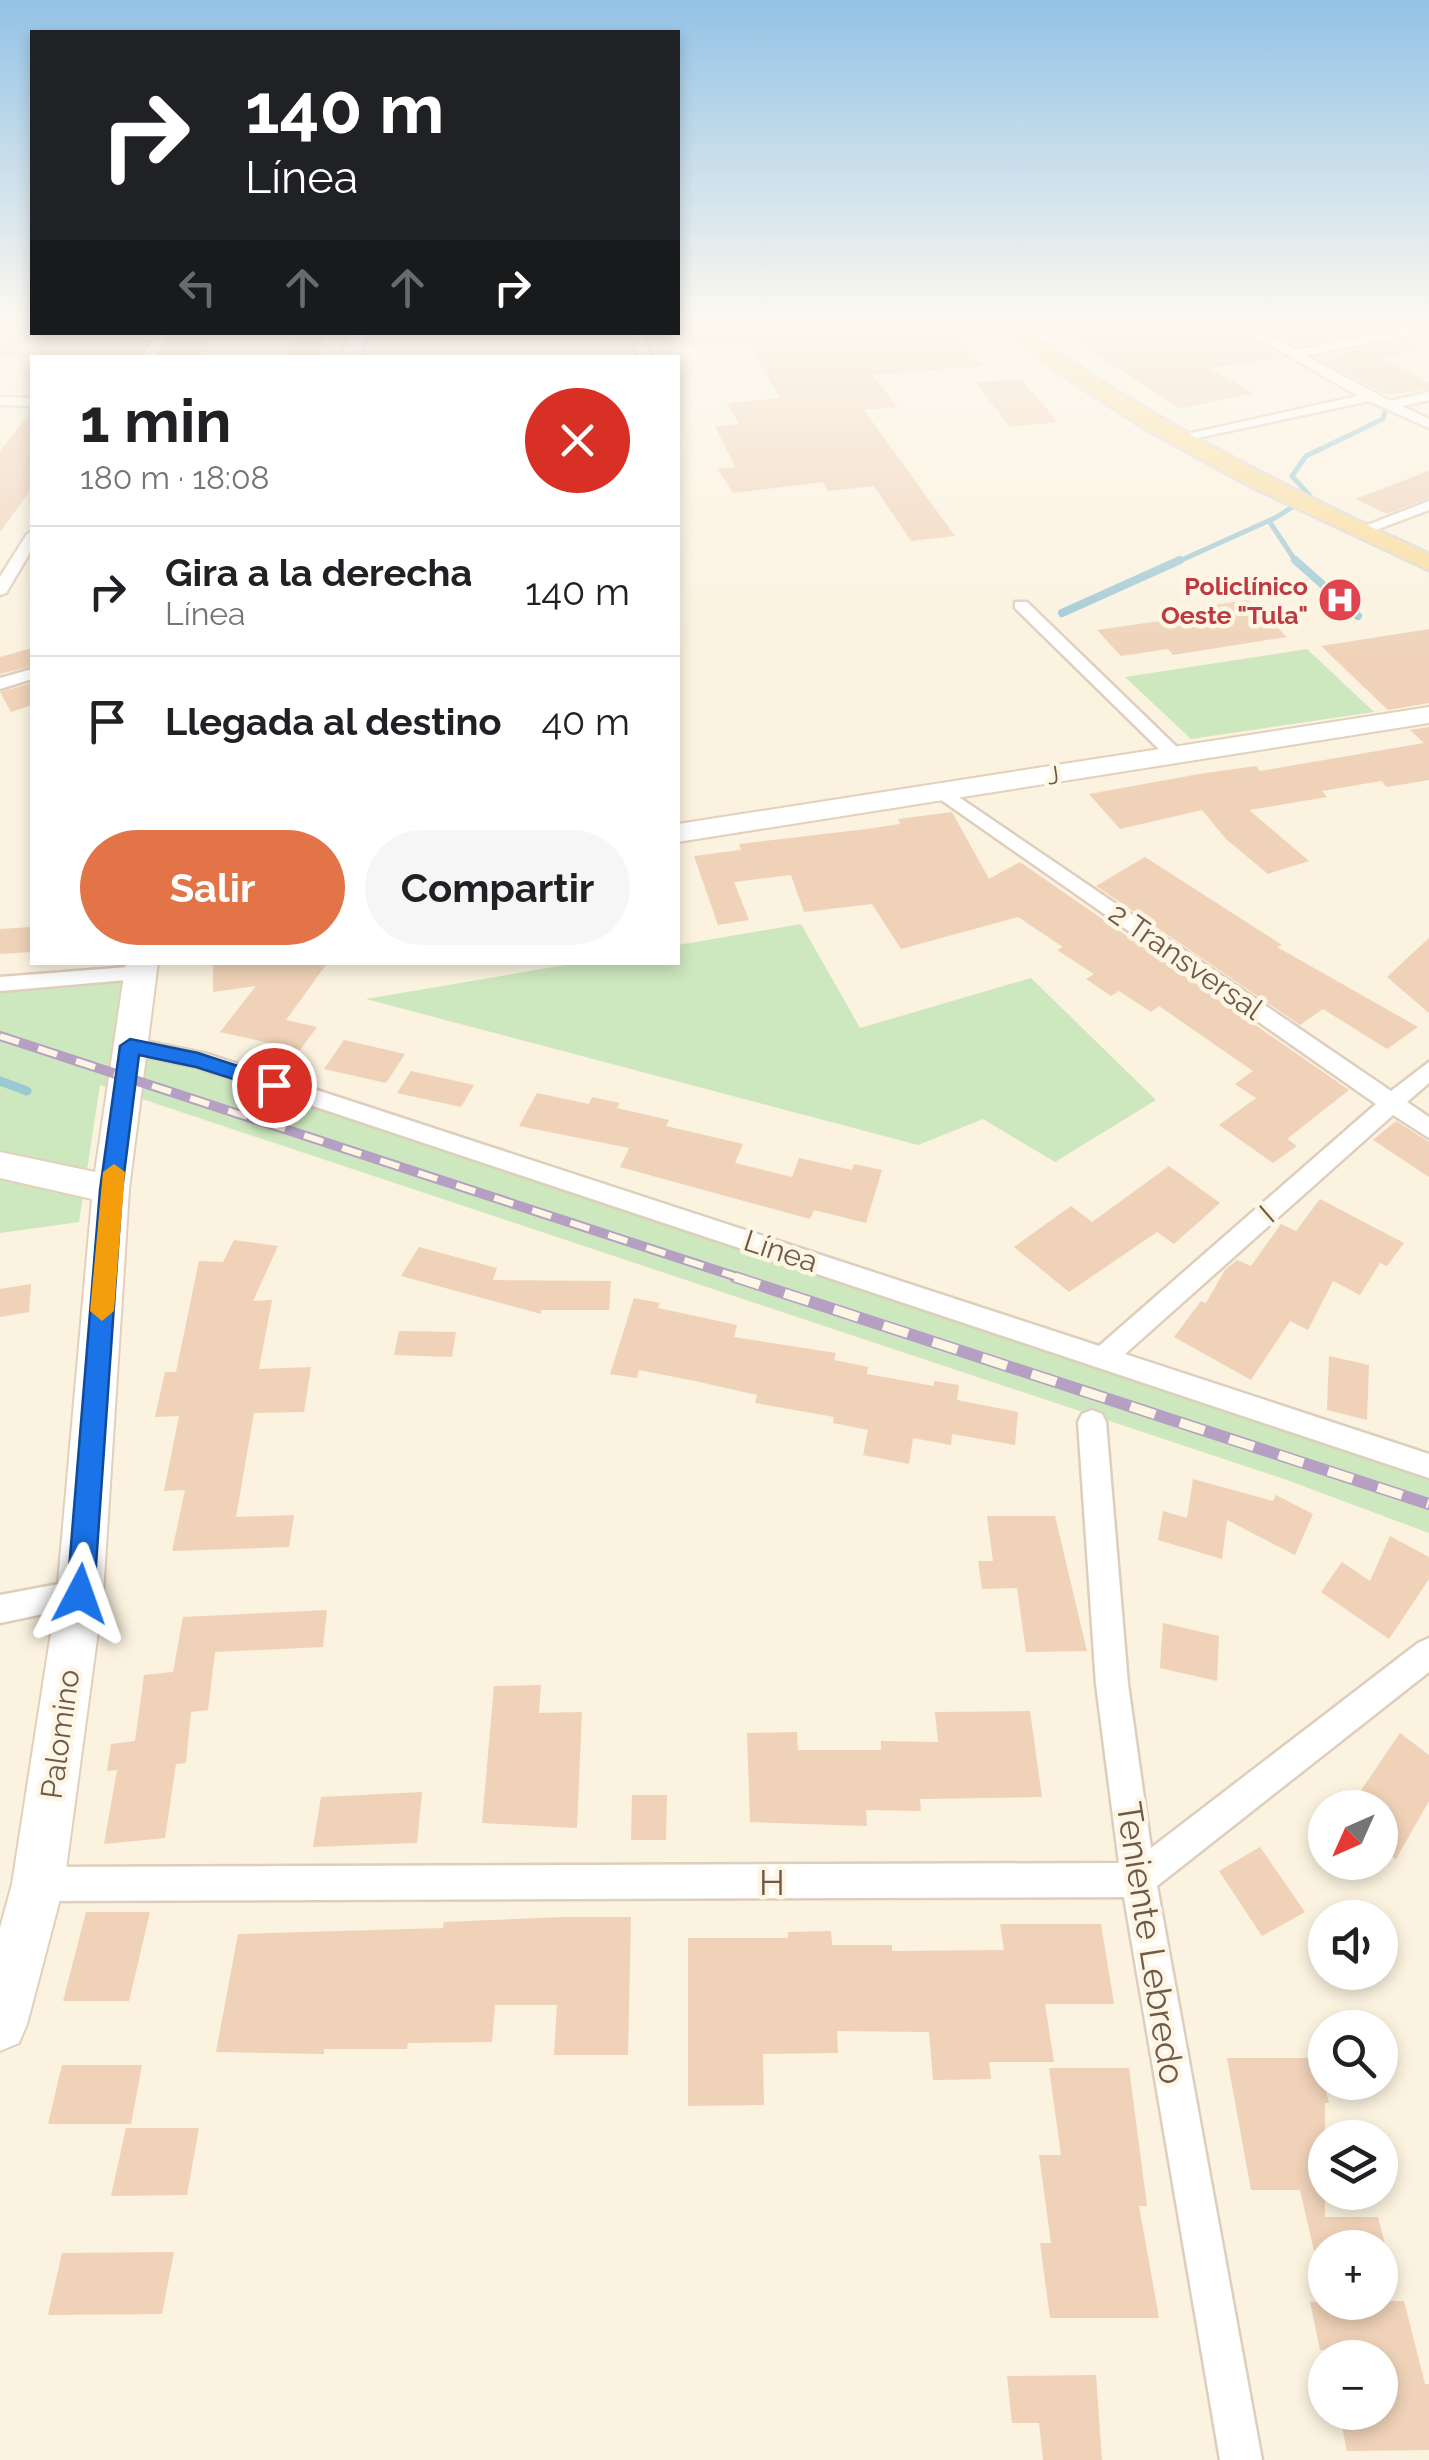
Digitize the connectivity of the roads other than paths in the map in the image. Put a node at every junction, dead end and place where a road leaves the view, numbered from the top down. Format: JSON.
{"nodes":[{"id":1,"x":1165,"y":432,"type":"edge"},
{"id":2,"x":1216,"y":432,"type":"edge"},
{"id":3,"x":1179,"y":440,"type":"junction"},
{"id":4,"x":1429,"y":506,"type":"edge"},
{"id":5,"x":1360,"y":531,"type":"junction"},
{"id":6,"x":30,"y":539,"type":"edge"},
{"id":7,"x":1429,"y":563,"type":"edge"},
{"id":8,"x":7,"y":567,"type":"edge"},
{"id":9,"x":0,"y":590,"type":"edge"},
{"id":10,"x":1021,"y":604,"type":"dead end"},
{"id":11,"x":30,"y":675,"type":"edge"},
{"id":12,"x":0,"y":684,"type":"edge"},
{"id":13,"x":1429,"y":714,"type":"edge"},
{"id":14,"x":1174,"y":755,"type":"junction"},
{"id":15,"x":944,"y":793,"type":"junction"},
{"id":16,"x":680,"y":833,"type":"edge"},
{"id":17,"x":141,"y":968,"type":"edge"},
{"id":18,"x":0,"y":984,"type":"edge"},
{"id":19,"x":130,"y":1046,"type":"junction"},
{"id":20,"x":1429,"y":1070,"type":"edge"},
{"id":21,"x":1392,"y":1104,"type":"junction"},
{"id":22,"x":1429,"y":1128,"type":"edge"},
{"id":23,"x":0,"y":1165,"type":"edge"},
{"id":24,"x":111,"y":1190,"type":"junction"},
{"id":25,"x":1104,"y":1357,"type":"junction"},
{"id":26,"x":1092,"y":1422,"type":"dead end"},
{"id":27,"x":1429,"y":1466,"type":"edge"},
{"id":28,"x":80,"y":1594,"type":"junction"},
{"id":29,"x":0,"y":1609,"type":"edge"},
{"id":30,"x":1429,"y":1653,"type":"edge"},
{"id":31,"x":1137,"y":1880,"type":"junction"},
{"id":32,"x":38,"y":1884,"type":"junction"},
{"id":33,"x":0,"y":2024,"type":"edge"},
{"id":34,"x":1241,"y":2460,"type":"edge"}],
"edges":[{"from":1,"to":3,"type":"main road"},
{"from":2,"to":3,"type":"street"},
{"from":3,"to":5,"type":"main road"},
{"from":4,"to":5,"type":"street"},
{"from":5,"to":7,"type":"main road"},
{"from":6,"to":8,"type":"street"},
{"from":8,"to":9,"type":"street"},
{"from":10,"to":14,"type":"street"},
{"from":11,"to":12,"type":"street"},
{"from":13,"to":14,"type":"main road","name":"J"},
{"from":14,"to":15,"type":"main road","name":"J"},
{"from":15,"to":16,"type":"main road","name":"J"},
{"from":15,"to":21,"type":"street","name":"2 Transversal"},
{"from":17,"to":18,"type":"street"},
{"from":17,"to":19,"type":"main road","name":"Palomino"},
{"from":19,"to":24,"type":"main road","name":"Palomino"},
{"from":19,"to":25,"type":"street","name":"Línea"},
{"from":20,"to":21,"type":"street","name":"I"},
{"from":21,"to":22,"type":"street","name":"2 Transversal"},
{"from":21,"to":25,"type":"street","name":"I"},
{"from":23,"to":24,"type":"main road"},
{"from":24,"to":28,"type":"main road","name":"Palomino"},
{"from":25,"to":27,"type":"street","name":"Línea"},
{"from":26,"to":31,"type":"street","name":"Teniente Lebredo"},
{"from":28,"to":29,"type":"street"},
{"from":28,"to":32,"type":"main road","name":"Palomino"},
{"from":30,"to":31,"type":"street"},
{"from":31,"to":32,"type":"street","name":"H"},
{"from":31,"to":34,"type":"street","name":"Teniente Lebredo"},
{"from":32,"to":33,"type":"main road","name":"Palomino"}]}
